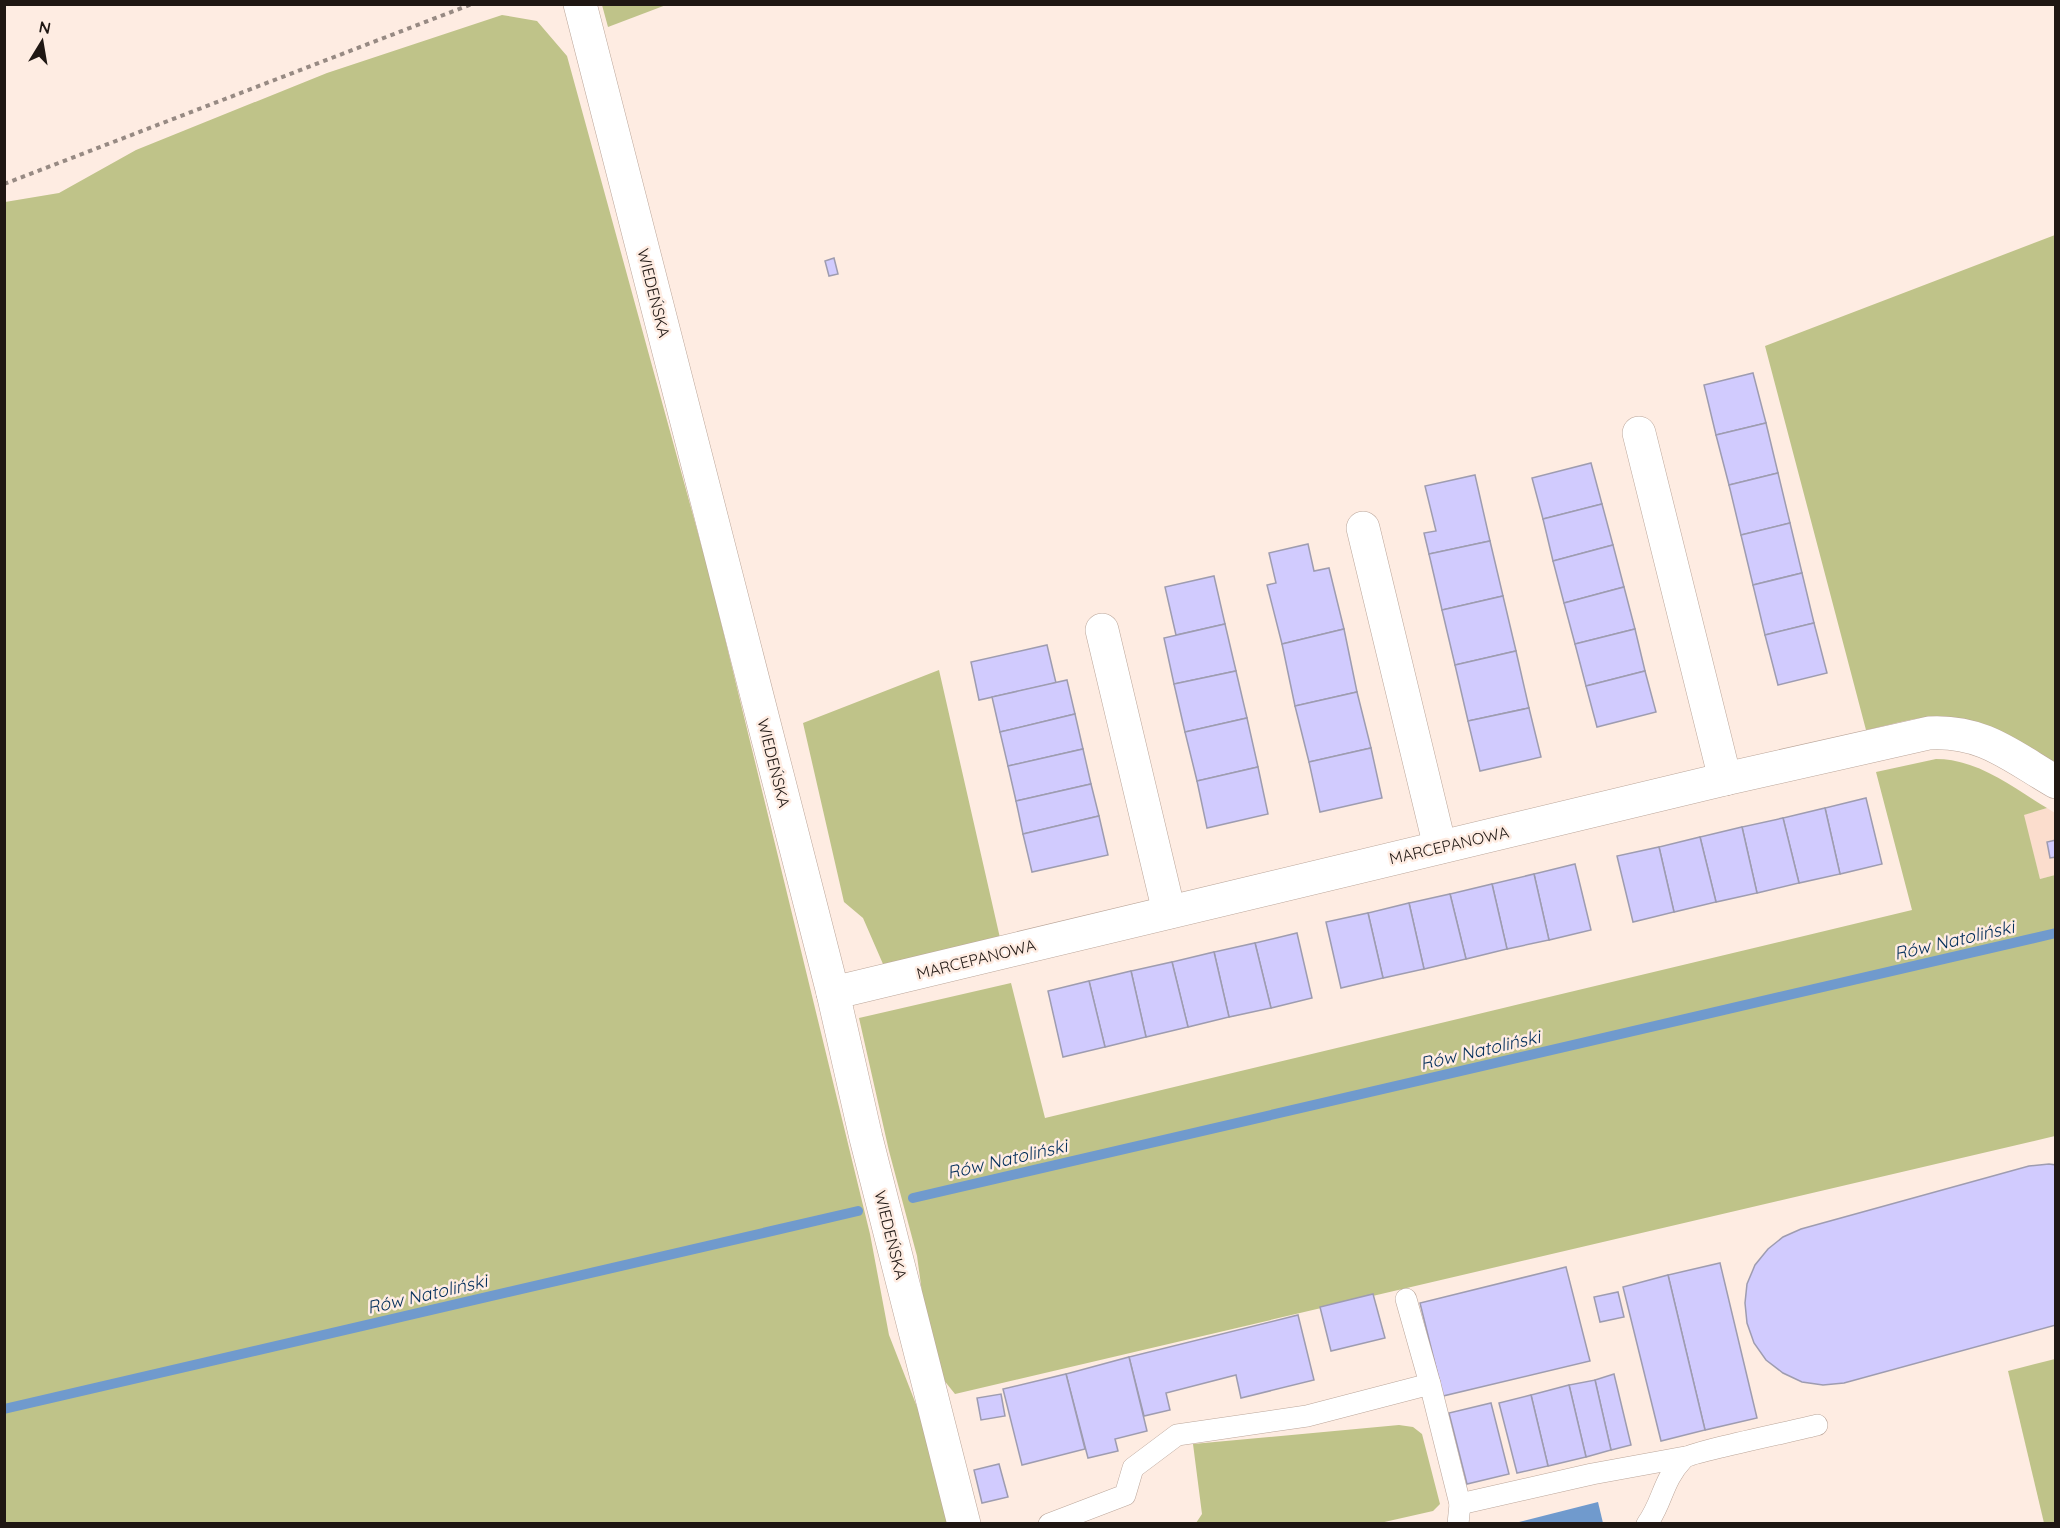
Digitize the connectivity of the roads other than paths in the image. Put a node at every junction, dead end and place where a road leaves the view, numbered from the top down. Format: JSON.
{"nodes":[{"id":1,"x":580,"y":4,"type":"edge"},
{"id":2,"x":1639,"y":433,"type":"dead end"},
{"id":3,"x":1363,"y":528,"type":"dead end"},
{"id":4,"x":1102,"y":630,"type":"dead end"},
{"id":5,"x":1725,"y":779,"type":"junction"},
{"id":6,"x":2055,"y":782,"type":"edge"},
{"id":7,"x":1440,"y":848,"type":"junction"},
{"id":8,"x":1169,"y":912,"type":"junction"},
{"id":9,"x":833,"y":993,"type":"junction"},
{"id":10,"x":1406,"y":1299,"type":"dead end"},
{"id":11,"x":1430,"y":1384,"type":"junction"},
{"id":12,"x":1817,"y":1425,"type":"dead end"},
{"id":13,"x":1685,"y":1457,"type":"junction"},
{"id":14,"x":1459,"y":1514,"type":"edge"},
{"id":15,"x":964,"y":1524,"type":"edge"},
{"id":16,"x":1049,"y":1524,"type":"edge"},
{"id":17,"x":1647,"y":1524,"type":"edge"}],
"edges":[{"from":1,"to":9,"type":"street","name":"WIEDEŃSKA"},
{"from":2,"to":5,"type":"street"},
{"from":3,"to":7,"type":"street"},
{"from":4,"to":8,"type":"street"},
{"from":5,"to":6,"type":"street","name":"MARCEPANOWA"},
{"from":5,"to":7,"type":"street","name":"MARCEPANOWA"},
{"from":7,"to":8,"type":"street","name":"MARCEPANOWA"},
{"from":8,"to":9,"type":"street","name":"MARCEPANOWA"},
{"from":9,"to":15,"type":"street","name":"WIEDEŃSKA"},
{"from":10,"to":11,"type":"lane"},
{"from":11,"to":14,"type":"lane"},
{"from":11,"to":16,"type":"lane"},
{"from":12,"to":13,"type":"lane"},
{"from":13,"to":14,"type":"lane"},
{"from":13,"to":17,"type":"lane"}]}
